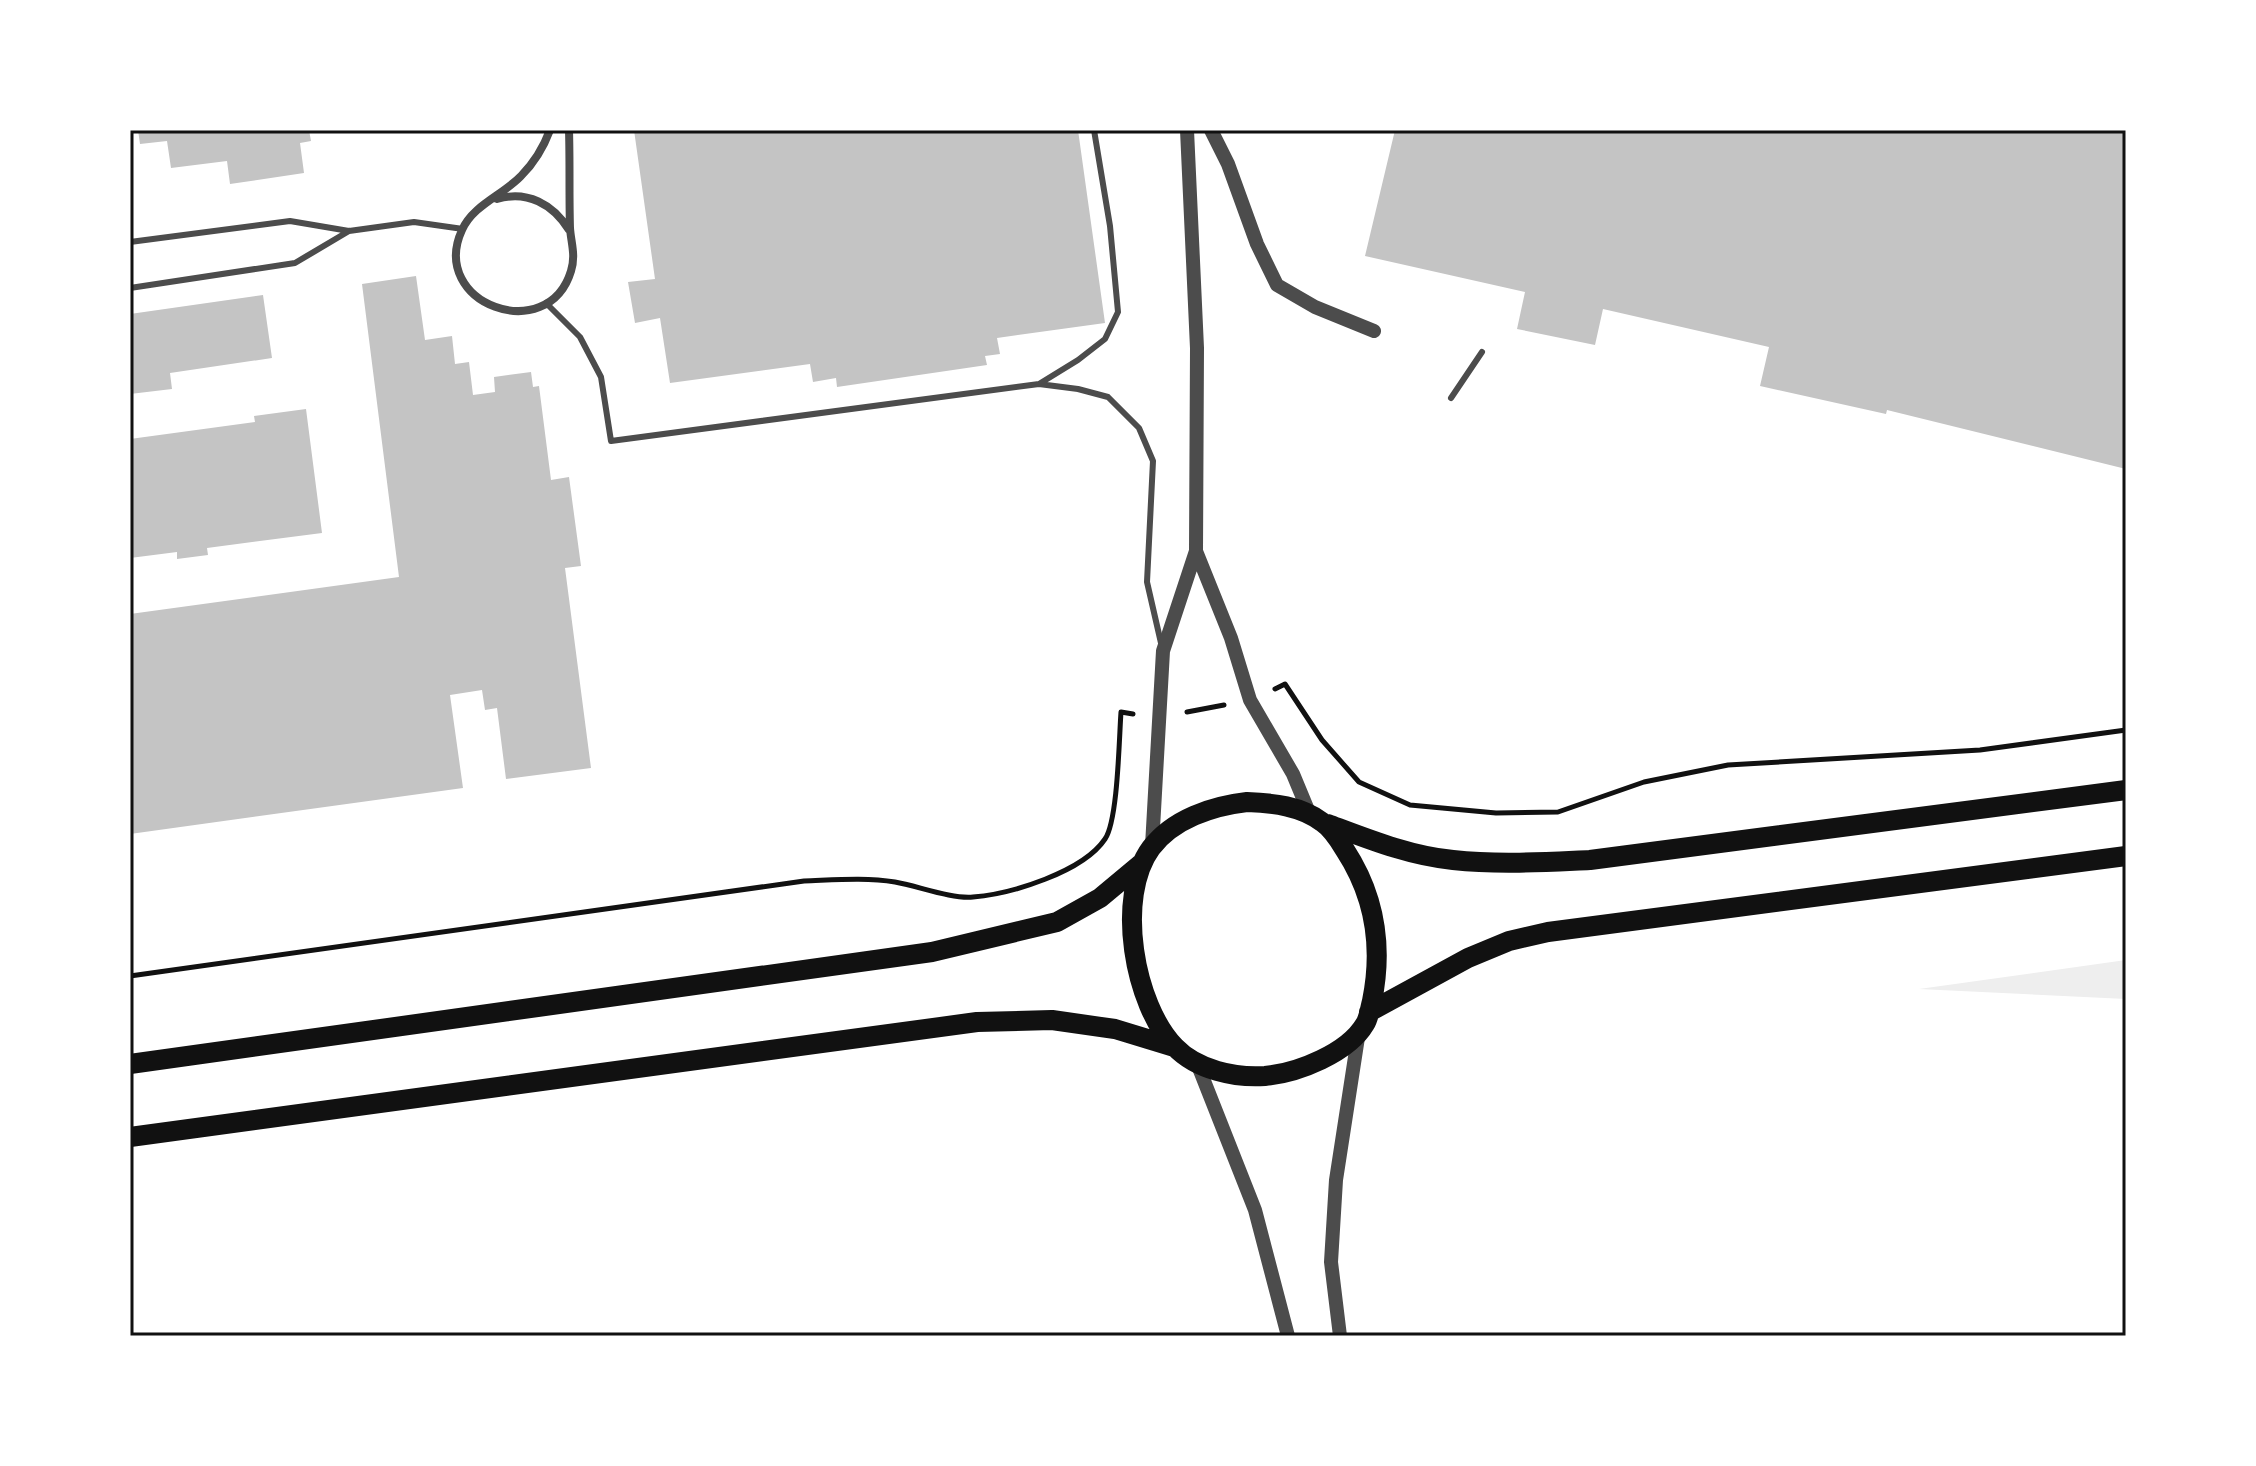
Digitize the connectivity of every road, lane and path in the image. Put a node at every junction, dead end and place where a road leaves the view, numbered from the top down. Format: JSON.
{"nodes":[{"id":1,"x":550,"y":130,"type":"edge"},
{"id":2,"x":569,"y":130,"type":"edge"},
{"id":3,"x":1094,"y":130,"type":"edge"},
{"id":4,"x":1187,"y":130,"type":"edge"},
{"id":5,"x":1211,"y":130,"type":"edge"},
{"id":6,"x":488,"y":202,"type":"junction"},
{"id":7,"x":463,"y":229,"type":"junction"},
{"id":8,"x":349,"y":231,"type":"junction"},
{"id":9,"x":570,"y":233,"type":"junction"},
{"id":10,"x":130,"y":242,"type":"edge"},
{"id":11,"x":130,"y":288,"type":"edge"},
{"id":12,"x":546,"y":303,"type":"junction"},
{"id":13,"x":1374,"y":331,"type":"dead end"},
{"id":14,"x":1482,"y":352,"type":"dead end"},
{"id":15,"x":1039,"y":384,"type":"junction"},
{"id":16,"x":1451,"y":398,"type":"dead end"},
{"id":17,"x":1196,"y":551,"type":"junction"},
{"id":18,"x":1163,"y":651,"type":"junction"},
{"id":19,"x":2126,"y":790,"type":"edge"},
{"id":20,"x":1317,"y":819,"type":"junction"},
{"id":21,"x":1147,"y":854,"type":"junction"},
{"id":22,"x":2126,"y":856,"type":"edge"},
{"id":23,"x":1369,"y":1012,"type":"junction"},
{"id":24,"x":1359,"y":1031,"type":"junction"},
{"id":25,"x":1174,"y":1047,"type":"junction"},
{"id":26,"x":1197,"y":1063,"type":"junction"},
{"id":27,"x":130,"y":1064,"type":"edge"},
{"id":28,"x":130,"y":1137,"type":"edge"},
{"id":29,"x":1288,"y":1336,"type":"edge"},
{"id":30,"x":1340,"y":1336,"type":"edge"}],
"edges":[{"from":1,"to":6,"type":"street"},
{"from":2,"to":9,"type":"street"},
{"from":3,"to":15,"type":"lane"},
{"from":4,"to":17,"type":"street"},
{"from":5,"to":13,"type":"street"},
{"from":6,"to":7,"type":"street"},
{"from":6,"to":9,"type":"street"},
{"from":7,"to":8,"type":"lane"},
{"from":7,"to":12,"type":"street"},
{"from":8,"to":10,"type":"lane"},
{"from":8,"to":11,"type":"lane"},
{"from":9,"to":12,"type":"street"},
{"from":12,"to":15,"type":"lane"},
{"from":14,"to":16,"type":"lane"},
{"from":15,"to":18,"type":"lane"},
{"from":17,"to":18,"type":"street"},
{"from":17,"to":20,"type":"street"},
{"from":18,"to":21,"type":"street"},
{"from":19,"to":20,"type":"main road"},
{"from":20,"to":21,"type":"main road"},
{"from":20,"to":23,"type":"main road"},
{"from":21,"to":25,"type":"main road"},
{"from":21,"to":27,"type":"main road"},
{"from":22,"to":23,"type":"main road"},
{"from":23,"to":24,"type":"main road"},
{"from":24,"to":26,"type":"main road"},
{"from":24,"to":30,"type":"street"},
{"from":25,"to":26,"type":"main road"},
{"from":25,"to":28,"type":"main road"},
{"from":26,"to":29,"type":"street"}]}
